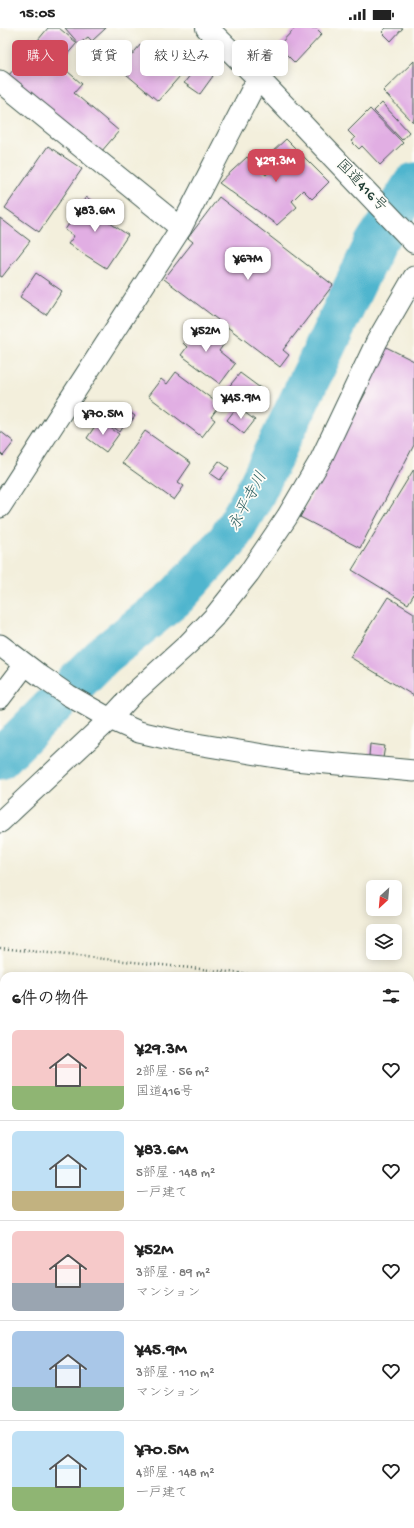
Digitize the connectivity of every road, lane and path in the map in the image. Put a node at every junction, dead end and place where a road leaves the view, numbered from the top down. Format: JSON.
{"nodes":[{"id":1,"x":207,"y":28,"type":"edge"},
{"id":2,"x":258,"y":78,"type":"junction"},
{"id":3,"x":0,"y":81,"type":"edge"},
{"id":4,"x":181,"y":228,"type":"junction"},
{"id":5,"x":414,"y":242,"type":"edge"},
{"id":6,"x":414,"y":277,"type":"edge"},
{"id":7,"x":0,"y":507,"type":"edge"},
{"id":8,"x":0,"y":645,"type":"edge"},
{"id":9,"x":25,"y":664,"type":"junction"},
{"id":10,"x":0,"y":698,"type":"edge"},
{"id":11,"x":104,"y":716,"type":"junction"},
{"id":12,"x":414,"y":771,"type":"edge"},
{"id":13,"x":0,"y":822,"type":"edge"},
{"id":14,"x":0,"y":948,"type":"edge"},
{"id":15,"x":229,"y":972,"type":"edge"}],
"edges":[{"from":1,"to":2,"type":"highway","name":"国道416号"},
{"from":2,"to":4,"type":"street"},
{"from":2,"to":5,"type":"highway","name":"国道416号"},
{"from":3,"to":4,"type":"street"},
{"from":4,"to":7,"type":"street"},
{"from":6,"to":11,"type":"street"},
{"from":8,"to":9,"type":"street"},
{"from":9,"to":10,"type":"street"},
{"from":9,"to":11,"type":"street"},
{"from":11,"to":12,"type":"street"},
{"from":11,"to":13,"type":"street"},
{"from":14,"to":15,"type":"path"}]}
